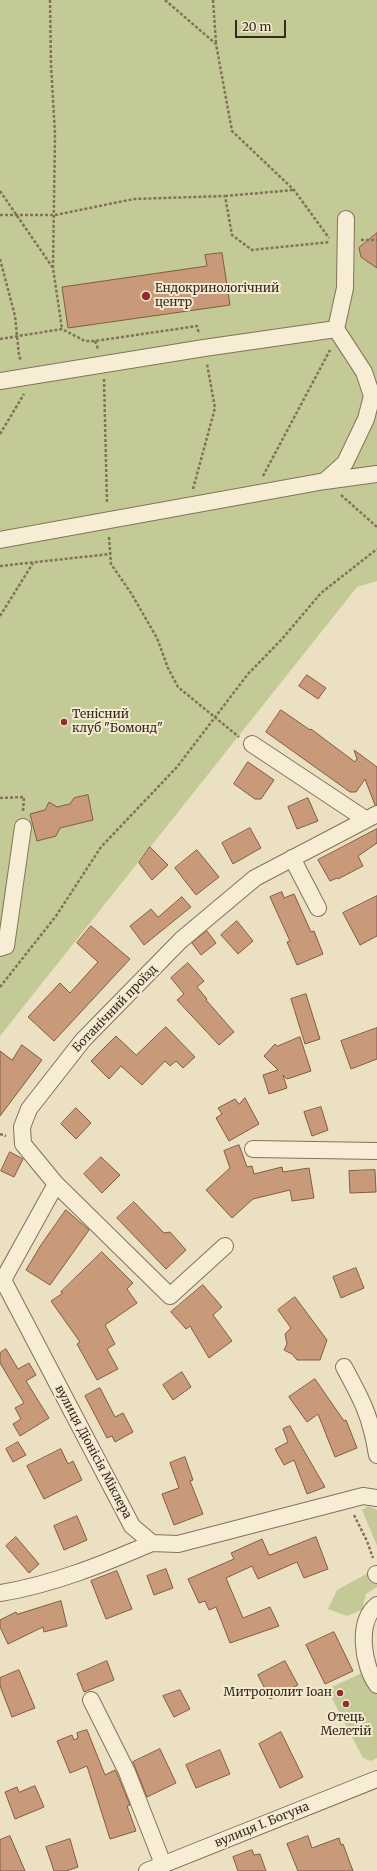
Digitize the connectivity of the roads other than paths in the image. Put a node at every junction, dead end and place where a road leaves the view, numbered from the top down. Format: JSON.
{"nodes":[{"id":1,"x":346,"y":219,"type":"dead end"},
{"id":2,"x":337,"y":331,"type":"junction"},
{"id":3,"x":0,"y":381,"type":"edge"},
{"id":4,"x":375,"y":392,"type":"edge"},
{"id":5,"x":377,"y":474,"type":"edge"},
{"id":6,"x":325,"y":481,"type":"junction"},
{"id":7,"x":0,"y":540,"type":"edge"},
{"id":8,"x":252,"y":744,"type":"dead end"},
{"id":9,"x":371,"y":816,"type":"edge"},
{"id":10,"x":23,"y":827,"type":"dead end"},
{"id":11,"x":292,"y":858,"type":"junction"},
{"id":12,"x":318,"y":908,"type":"dead end"},
{"id":13,"x":0,"y":948,"type":"edge"},
{"id":14,"x":253,"y":1149,"type":"dead end"},
{"id":15,"x":377,"y":1151,"type":"edge"},
{"id":16,"x":56,"y":1184,"type":"junction"},
{"id":17,"x":225,"y":1246,"type":"dead end"},
{"id":18,"x":3,"y":1288,"type":"edge"},
{"id":19,"x":344,"y":1367,"type":"dead end"},
{"id":20,"x":377,"y":1455,"type":"edge"},
{"id":21,"x":377,"y":1498,"type":"edge"},
{"id":22,"x":152,"y":1543,"type":"junction"},
{"id":23,"x":0,"y":1593,"type":"edge"},
{"id":24,"x":377,"y":1605,"type":"edge"},
{"id":25,"x":377,"y":1685,"type":"edge"},
{"id":26,"x":91,"y":1700,"type":"dead end"},
{"id":27,"x":377,"y":1779,"type":"edge"},
{"id":28,"x":163,"y":1864,"type":"junction"},
{"id":29,"x":147,"y":1871,"type":"edge"}],
"edges":[{"from":1,"to":2,"type":"street"},
{"from":2,"to":3,"type":"street"},
{"from":2,"to":4,"type":"street"},
{"from":4,"to":6,"type":"street"},
{"from":5,"to":6,"type":"street"},
{"from":6,"to":7,"type":"street"},
{"from":8,"to":9,"type":"street"},
{"from":9,"to":11,"type":"street","name":"Ботанічний проїзд"},
{"from":10,"to":13,"type":"street"},
{"from":11,"to":12,"type":"street"},
{"from":11,"to":16,"type":"street","name":"Ботанічний проїзд"},
{"from":14,"to":15,"type":"street"},
{"from":16,"to":17,"type":"street","name":"Ботанічний проїзд"},
{"from":16,"to":18,"type":"street"},
{"from":18,"to":22,"type":"street","name":"вулиця Діонісія Міклера"},
{"from":19,"to":20,"type":"street"},
{"from":21,"to":22,"type":"street"},
{"from":22,"to":23,"type":"street"},
{"from":24,"to":25,"type":"street"},
{"from":26,"to":28,"type":"street"},
{"from":27,"to":28,"type":"street","name":"вулиця І. Богуна"},
{"from":28,"to":29,"type":"street","name":"вулиця І. Богуна"}]}
